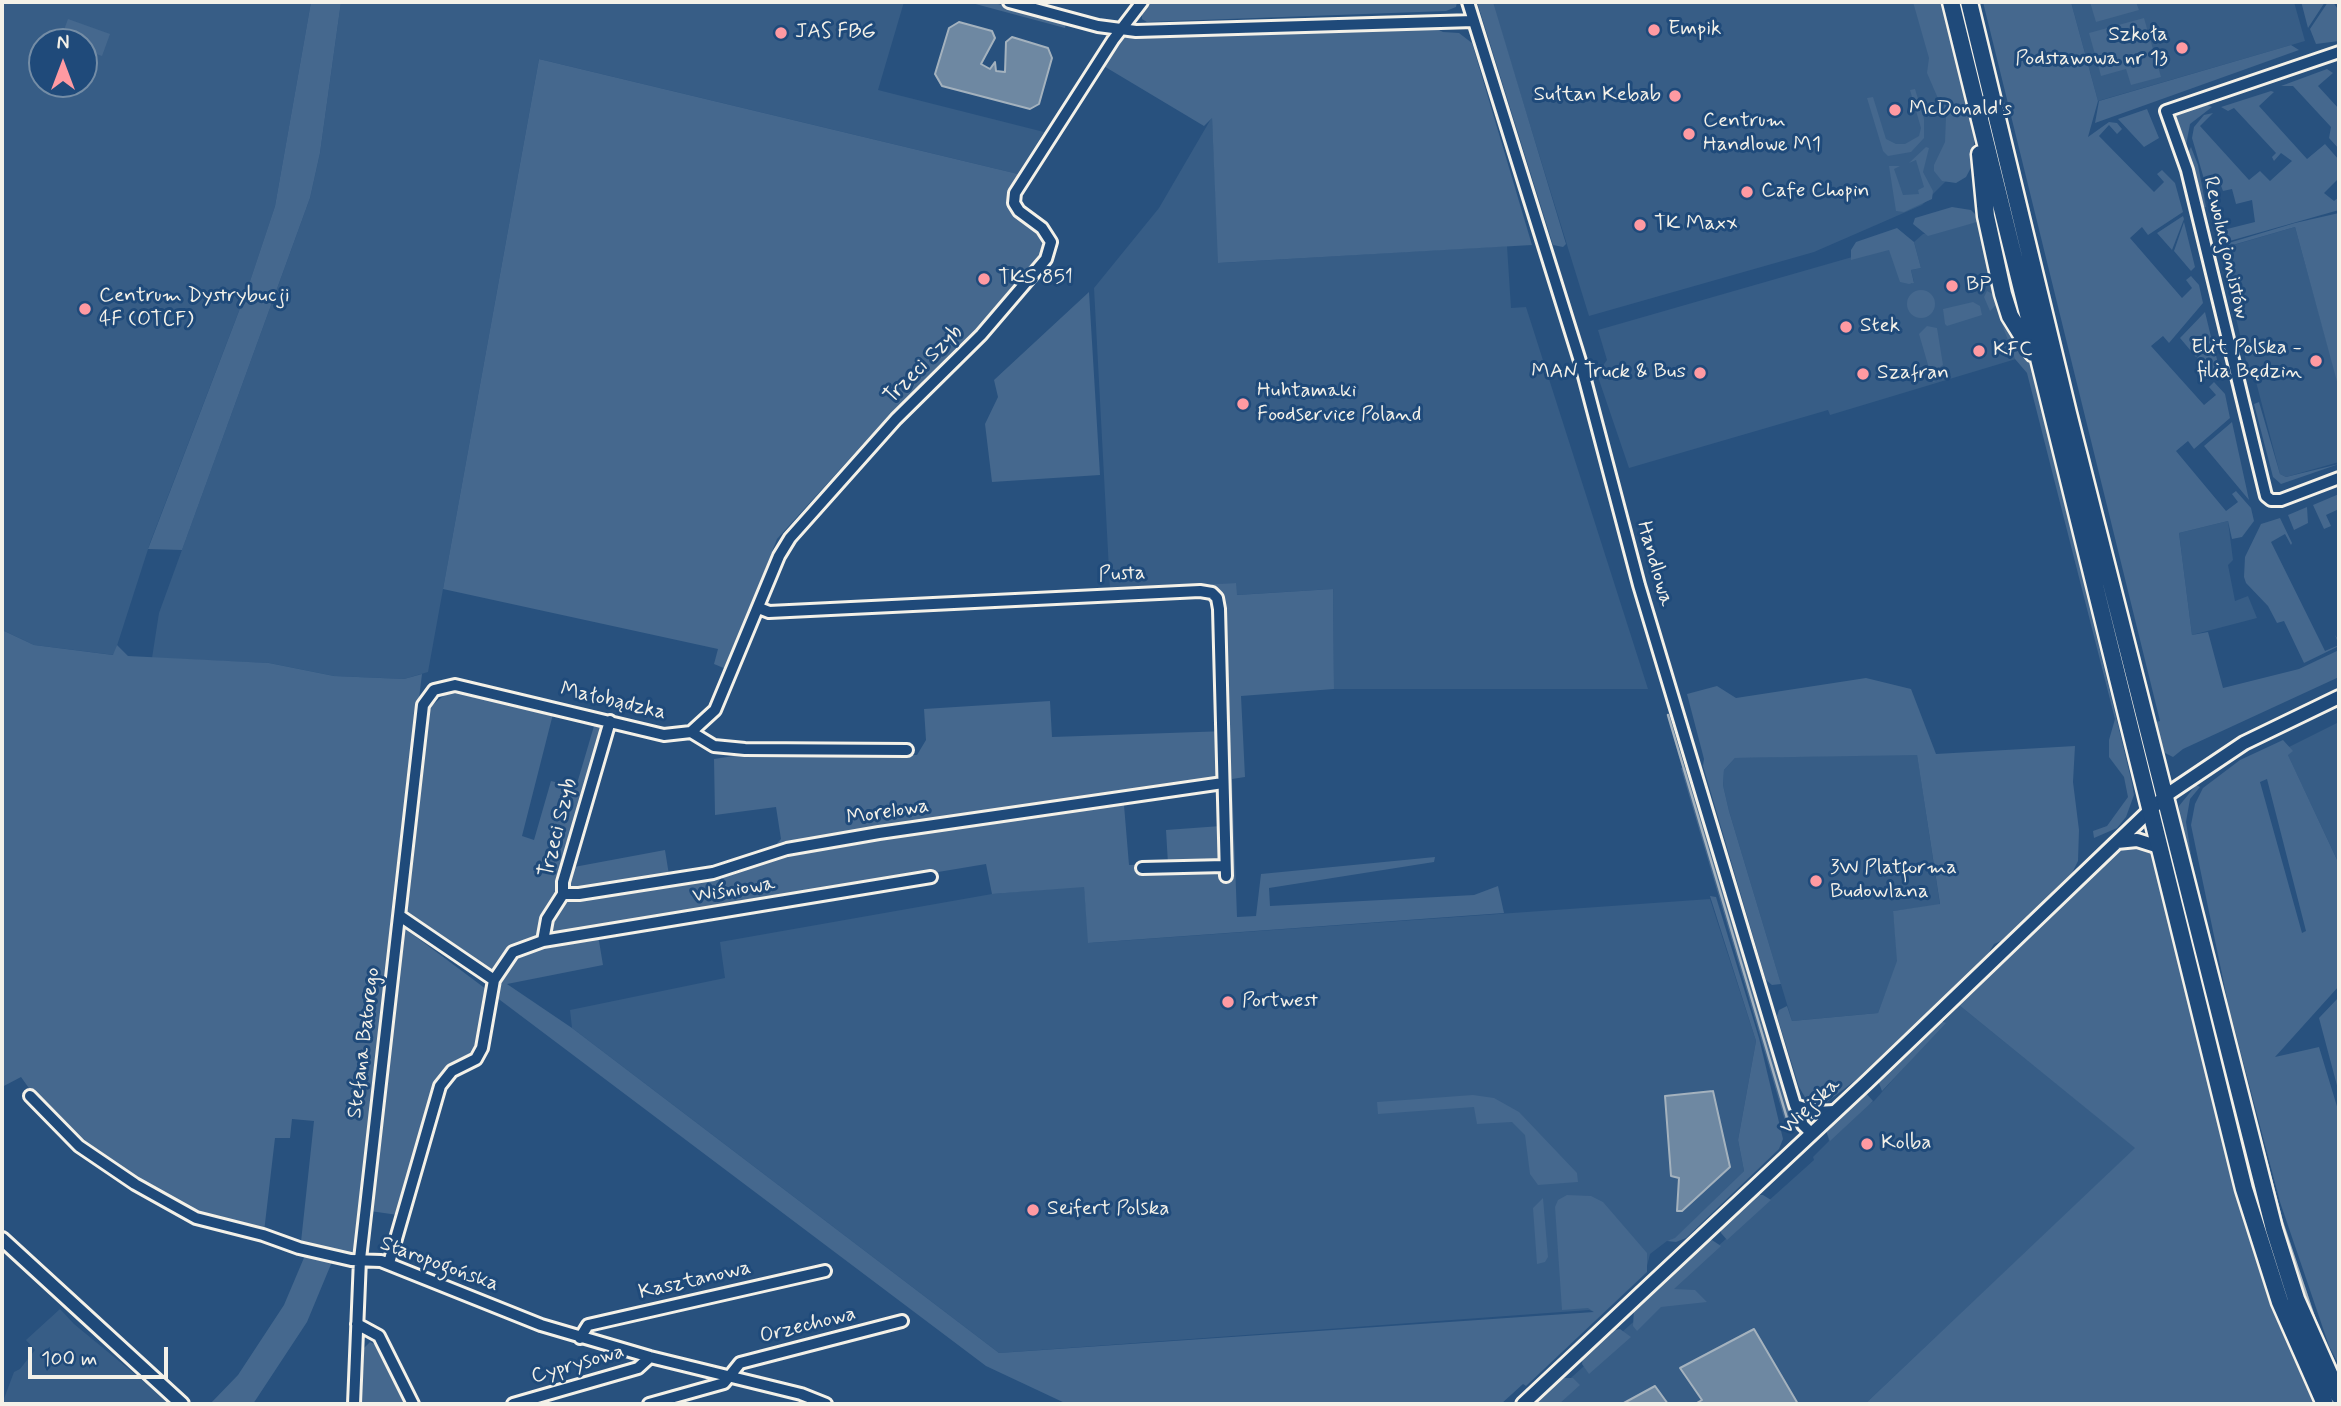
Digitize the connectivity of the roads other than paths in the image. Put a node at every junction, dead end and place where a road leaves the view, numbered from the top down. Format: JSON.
{"nodes":[{"id":1,"x":1009,"y":2,"type":"edge"},
{"id":2,"x":1142,"y":2,"type":"edge"},
{"id":3,"x":1468,"y":2,"type":"edge"},
{"id":4,"x":1951,"y":2,"type":"edge"},
{"id":5,"x":1969,"y":2,"type":"edge"},
{"id":6,"x":1474,"y":20,"type":"junction"},
{"id":7,"x":1120,"y":31,"type":"junction"},
{"id":8,"x":2339,"y":52,"type":"edge"},
{"id":9,"x":2339,"y":478,"type":"edge"},
{"id":10,"x":759,"y":608,"type":"junction"},
{"id":11,"x":434,"y":690,"type":"joint"},
{"id":12,"x":2339,"y":697,"type":"edge"},
{"id":13,"x":610,"y":721,"type":"junction"},
{"id":14,"x":691,"y":732,"type":"junction"},
{"id":15,"x":907,"y":750,"type":"dead end"},
{"id":16,"x":1223,"y":783,"type":"junction"},
{"id":17,"x":2165,"y":796,"type":"junction"},
{"id":18,"x":2151,"y":810,"type":"junction"},
{"id":19,"x":2121,"y":841,"type":"junction"},
{"id":20,"x":2160,"y":847,"type":"junction"},
{"id":21,"x":1142,"y":868,"type":"dead end"},
{"id":22,"x":931,"y":877,"type":"dead end"},
{"id":23,"x":563,"y":894,"type":"junction"},
{"id":24,"x":400,"y":916,"type":"junction"},
{"id":25,"x":543,"y":941,"type":"junction"},
{"id":26,"x":494,"y":980,"type":"junction"},
{"id":27,"x":30,"y":1096,"type":"dead end"},
{"id":28,"x":1795,"y":1105,"type":"junction"},
{"id":29,"x":1834,"y":1111,"type":"junction"},
{"id":30,"x":1811,"y":1133,"type":"junction"},
{"id":31,"x":2,"y":1238,"type":"edge"},
{"id":32,"x":360,"y":1259,"type":"junction"},
{"id":33,"x":389,"y":1263,"type":"junction"},
{"id":34,"x":825,"y":1271,"type":"dead end"},
{"id":35,"x":902,"y":1321,"type":"dead end"},
{"id":36,"x":356,"y":1324,"type":"junction"},
{"id":37,"x":580,"y":1338,"type":"junction"},
{"id":38,"x":650,"y":1357,"type":"junction"},
{"id":39,"x":730,"y":1377,"type":"junction"},
{"id":40,"x":2339,"y":1396,"type":"edge"},
{"id":41,"x":182,"y":1404,"type":"edge"},
{"id":42,"x":354,"y":1404,"type":"edge"},
{"id":43,"x":413,"y":1404,"type":"edge"},
{"id":44,"x":513,"y":1404,"type":"edge"},
{"id":45,"x":649,"y":1404,"type":"edge"},
{"id":46,"x":826,"y":1404,"type":"edge"},
{"id":47,"x":1523,"y":1404,"type":"edge"},
{"id":48,"x":2325,"y":1404,"type":"edge"}],
"edges":[{"from":1,"to":7,"type":"street"},
{"from":2,"to":7,"type":"street"},
{"from":3,"to":6,"type":"street","name":"Handlowa"},
{"from":4,"to":18,"type":"main road"},
{"from":5,"to":17,"type":"main road"},
{"from":6,"to":7,"type":"street"},
{"from":6,"to":28,"type":"street","name":"Handlowa"},
{"from":7,"to":10,"type":"street","name":"Trzeci Szyb"},
{"from":8,"to":9,"type":"street","name":"Rewolucjonistów"},
{"from":10,"to":14,"type":"street","name":"Trzeci Szyb"},
{"from":10,"to":16,"type":"street","name":"Pusta"},
{"from":11,"to":13,"type":"street","name":"Małobądzka"},
{"from":11,"to":24,"type":"street","name":"Stefana Batorego"},
{"from":12,"to":17,"type":"street","name":"Wiejska"},
{"from":13,"to":14,"type":"street","name":"Małobądzka"},
{"from":13,"to":23,"type":"street","name":"Trzeci Szyb"},
{"from":14,"to":15,"type":"street","name":"Małobądzka"},
{"from":16,"to":21,"type":"street","name":"Pusta"},
{"from":16,"to":23,"type":"street","name":"Morelowa"},
{"from":17,"to":18,"type":"street","name":"Wiejska"},
{"from":17,"to":40,"type":"main road"},
{"from":18,"to":19,"type":"street","name":"Wiejska"},
{"from":18,"to":20,"type":"main road"},
{"from":19,"to":20,"type":"street"},
{"from":19,"to":29,"type":"street","name":"Wiejska"},
{"from":20,"to":48,"type":"main road"},
{"from":22,"to":25,"type":"street","name":"Wiśniowa"},
{"from":23,"to":25,"type":"street","name":"Trzeci Szyb"},
{"from":24,"to":26,"type":"street"},
{"from":24,"to":32,"type":"street","name":"Stefana Batorego"},
{"from":25,"to":26,"type":"street"},
{"from":26,"to":33,"type":"street"},
{"from":27,"to":32,"type":"street","name":"Staropogońska"},
{"from":28,"to":29,"type":"street"},
{"from":28,"to":30,"type":"street","name":"Handlowa"},
{"from":29,"to":30,"type":"street","name":"Wiejska"},
{"from":30,"to":47,"type":"street","name":"Wiejska"},
{"from":31,"to":41,"type":"street"},
{"from":32,"to":33,"type":"street","name":"Staropogońska"},
{"from":32,"to":36,"type":"street","name":"Stefana Batorego"},
{"from":33,"to":37,"type":"street","name":"Staropogońska"},
{"from":34,"to":37,"type":"street","name":"Kasztanowa"},
{"from":35,"to":39,"type":"street","name":"Orzechowa"},
{"from":36,"to":42,"type":"street","name":"Stefana Batorego"},
{"from":36,"to":43,"type":"street"},
{"from":37,"to":38,"type":"street","name":"Staropogońska"},
{"from":38,"to":39,"type":"street","name":"Staropogońska"},
{"from":38,"to":44,"type":"street","name":"Cyprysowa"},
{"from":39,"to":45,"type":"street","name":"Orzechowa"},
{"from":39,"to":46,"type":"street","name":"Staropogońska"}]}
